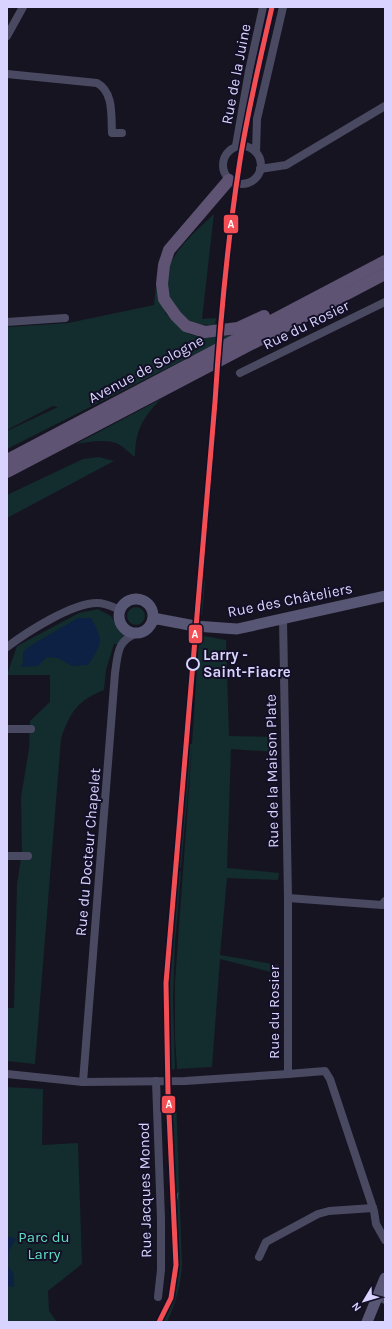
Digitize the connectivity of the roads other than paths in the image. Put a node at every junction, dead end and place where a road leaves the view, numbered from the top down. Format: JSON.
{"nodes":[{"id":1,"x":23,"y":7,"type":"edge"},
{"id":2,"x":263,"y":7,"type":"edge"},
{"id":3,"x":283,"y":7,"type":"edge"},
{"id":4,"x":7,"y":36,"type":"edge"},
{"id":5,"x":7,"y":74,"type":"edge"},
{"id":6,"x":385,"y":106,"type":"edge"},
{"id":7,"x":122,"y":133,"type":"dead end"},
{"id":8,"x":236,"y":146,"type":"junction"},
{"id":9,"x":256,"y":152,"type":"junction"},
{"id":10,"x":260,"y":169,"type":"junction"},
{"id":11,"x":229,"y":180,"type":"junction"},
{"id":12,"x":385,"y":260,"type":"edge"},
{"id":13,"x":385,"y":274,"type":"edge"},
{"id":14,"x":385,"y":283,"type":"edge"},
{"id":15,"x":385,"y":302,"type":"edge"},
{"id":16,"x":65,"y":318,"type":"dead end"},
{"id":17,"x":7,"y":322,"type":"edge"},
{"id":18,"x":240,"y":373,"type":"dead end"},
{"id":19,"x":158,"y":392,"type":"junction"},
{"id":20,"x":7,"y":460,"type":"edge"},
{"id":21,"x":7,"y":472,"type":"edge"},
{"id":22,"x":385,"y":596,"type":"edge"},
{"id":23,"x":120,"y":610,"type":"junction"},
{"id":24,"x":283,"y":619,"type":"junction"},
{"id":25,"x":153,"y":620,"type":"junction"},
{"id":26,"x":137,"y":632,"type":"junction"},
{"id":27,"x":7,"y":647,"type":"edge"},
{"id":28,"x":7,"y":651,"type":"edge"},
{"id":29,"x":8,"y":655,"type":"edge"},
{"id":30,"x":7,"y":729,"type":"edge"},
{"id":31,"x":31,"y":729,"type":"dead end"},
{"id":32,"x":7,"y":856,"type":"edge"},
{"id":33,"x":28,"y":856,"type":"dead end"},
{"id":34,"x":288,"y":898,"type":"junction"},
{"id":35,"x":385,"y":902,"type":"edge"},
{"id":36,"x":7,"y":1074,"type":"edge"},
{"id":37,"x":288,"y":1074,"type":"junction"},
{"id":38,"x":156,"y":1081,"type":"junction"},
{"id":39,"x":83,"y":1082,"type":"junction"},
{"id":40,"x":373,"y":1208,"type":"junction"},
{"id":41,"x":376,"y":1224,"type":"junction"},
{"id":42,"x":385,"y":1227,"type":"edge"},
{"id":43,"x":385,"y":1240,"type":"edge"},
{"id":44,"x":259,"y":1257,"type":"dead end"},
{"id":45,"x":385,"y":1278,"type":"edge"},
{"id":46,"x":158,"y":1297,"type":"dead end"},
{"id":47,"x":381,"y":1298,"type":"edge"},
{"id":48,"x":367,"y":1322,"type":"edge"}],
"edges":[{"from":1,"to":4,"type":"street"},
{"from":2,"to":8,"type":"street","name":"Rue de la Juine"},
{"from":3,"to":9,"type":"street","name":"Rue de la Juine"},
{"from":5,"to":7,"type":"street"},
{"from":6,"to":10,"type":"street"},
{"from":8,"to":9,"type":"street"},
{"from":8,"to":11,"type":"street"},
{"from":9,"to":10,"type":"street"},
{"from":10,"to":11,"type":"street"},
{"from":11,"to":12,"type":"main road"},
{"from":12,"to":20,"type":"main road","name":"Avenue de Sologne"},
{"from":13,"to":19,"type":"main road","name":"Avenue de Sologne"},
{"from":14,"to":19,"type":"main road"},
{"from":15,"to":18,"type":"street","name":"Rue du Rosier"},
{"from":16,"to":17,"type":"street"},
{"from":19,"to":21,"type":"main road","name":"Avenue de Sologne"},
{"from":22,"to":24,"type":"street","name":"Rue des Châteliers"},
{"from":23,"to":25,"type":"street"},
{"from":23,"to":26,"type":"street"},
{"from":23,"to":27,"type":"street"},
{"from":24,"to":25,"type":"street","name":"Rue des Châteliers"},
{"from":24,"to":34,"type":"street","name":"Rue de la Maison Plate"},
{"from":25,"to":26,"type":"street"},
{"from":26,"to":39,"type":"street","name":"Rue du Docteur Chapelet"},
{"from":28,"to":29,"type":"street"},
{"from":30,"to":31,"type":"street"},
{"from":32,"to":33,"type":"street"},
{"from":34,"to":35,"type":"street"},
{"from":34,"to":37,"type":"street","name":"Rue du Rosier"},
{"from":36,"to":39,"type":"street"},
{"from":37,"to":38,"type":"street"},
{"from":37,"to":40,"type":"street","name":"Rue du Rosier"},
{"from":38,"to":39,"type":"street"},
{"from":38,"to":46,"type":"street","name":"Rue Jacques Monod"},
{"from":40,"to":41,"type":"street","name":"Rue du Rosier"},
{"from":40,"to":44,"type":"street"},
{"from":41,"to":42,"type":"street"},
{"from":41,"to":43,"type":"street","name":"Rue du Rosier"},
{"from":45,"to":47,"type":"street"},
{"from":47,"to":48,"type":"street"}]}
